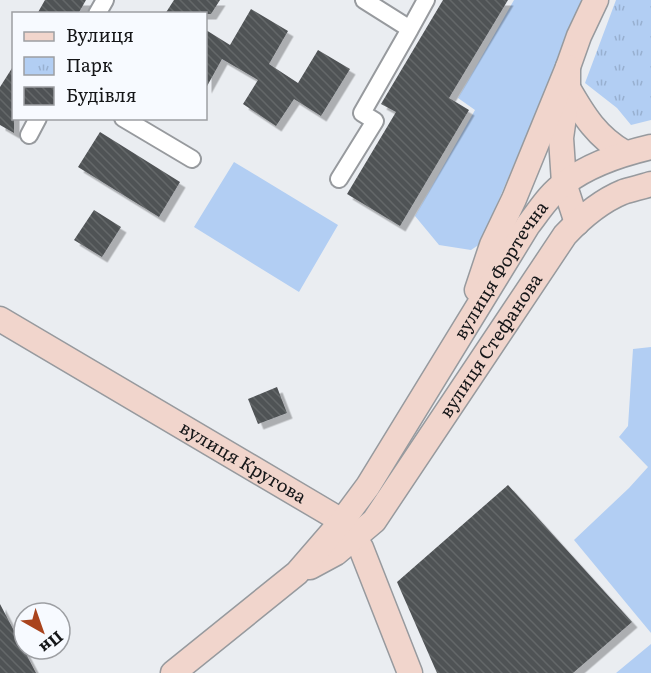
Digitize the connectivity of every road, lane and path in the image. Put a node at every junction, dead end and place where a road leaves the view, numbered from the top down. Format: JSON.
{"nodes":[{"id":1,"x":364,"y":0,"type":"edge"},
{"id":2,"x":426,"y":0,"type":"edge"},
{"id":3,"x":596,"y":0,"type":"edge"},
{"id":4,"x":410,"y":29,"type":"junction"},
{"id":5,"x":568,"y":78,"type":"junction"},
{"id":6,"x":37,"y":120,"type":"edge"},
{"id":7,"x":126,"y":120,"type":"edge"},
{"id":8,"x":29,"y":135,"type":"dead end"},
{"id":9,"x":651,"y":147,"type":"edge"},
{"id":10,"x":625,"y":153,"type":"junction"},
{"id":11,"x":192,"y":159,"type":"dead end"},
{"id":12,"x":339,"y":180,"type":"dead end"},
{"id":13,"x":564,"y":183,"type":"junction"},
{"id":14,"x":651,"y":184,"type":"edge"},
{"id":15,"x":577,"y":223,"type":"junction"},
{"id":16,"x":0,"y":319,"type":"edge"},
{"id":17,"x":465,"y":329,"type":"junction"},
{"id":18,"x":349,"y":530,"type":"junction"},
{"id":19,"x":173,"y":673,"type":"edge"},
{"id":20,"x":410,"y":673,"type":"edge"}],
"edges":[{"from":1,"to":4,"type":"street"},
{"from":2,"to":4,"type":"street"},
{"from":3,"to":5,"type":"main road"},
{"from":4,"to":12,"type":"street"},
{"from":5,"to":10,"type":"main road"},
{"from":5,"to":13,"type":"main road"},
{"from":5,"to":17,"type":"main road"},
{"from":6,"to":8,"type":"street"},
{"from":7,"to":11,"type":"street"},
{"from":9,"to":10,"type":"main road"},
{"from":10,"to":13,"type":"main road"},
{"from":13,"to":15,"type":"main road"},
{"from":13,"to":17,"type":"main road","name":"вулиця Фортечна"},
{"from":14,"to":15,"type":"main road","name":"вулиця Стефанова"},
{"from":15,"to":18,"type":"main road","name":"вулиця Стефанова"},
{"from":16,"to":18,"type":"main road","name":"вулиця Кругова"},
{"from":17,"to":18,"type":"main road","name":"вулиця Фортечна"},
{"from":18,"to":19,"type":"main road"},
{"from":18,"to":20,"type":"main road"}]}
